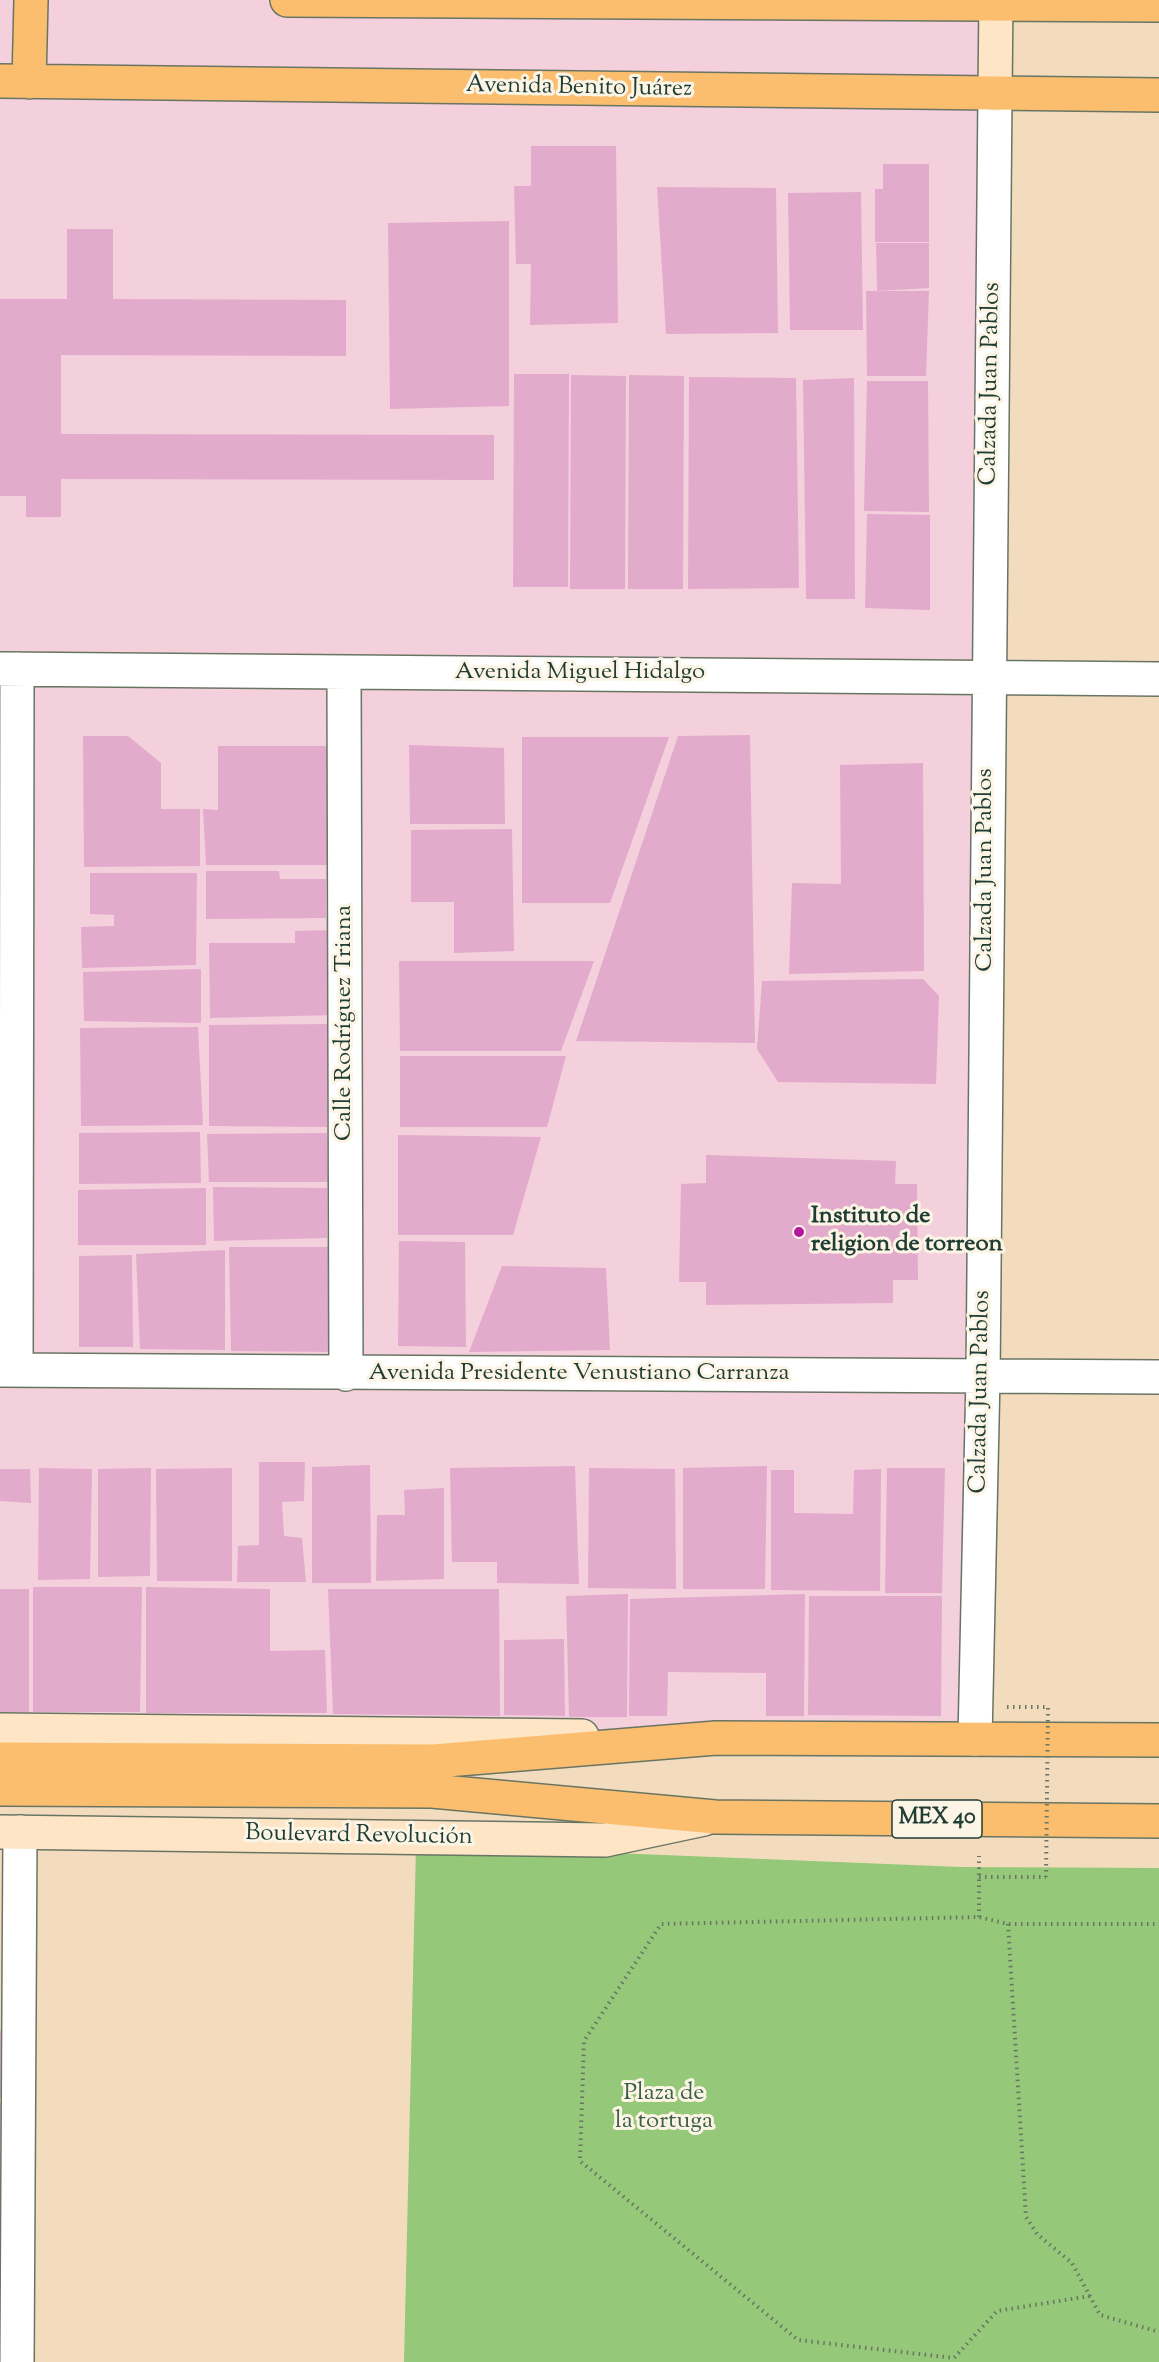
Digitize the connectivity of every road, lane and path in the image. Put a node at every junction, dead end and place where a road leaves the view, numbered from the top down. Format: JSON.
{"nodes":[{"id":1,"x":31,"y":0,"type":"edge"},
{"id":2,"x":287,"y":0,"type":"edge"},
{"id":3,"x":908,"y":2,"type":"edge"},
{"id":4,"x":996,"y":2,"type":"edge"},
{"id":5,"x":1159,"y":5,"type":"edge"},
{"id":6,"x":14,"y":82,"type":"edge"},
{"id":7,"x":995,"y":94,"type":"junction"},
{"id":8,"x":1159,"y":95,"type":"edge"},
{"id":9,"x":9,"y":669,"type":"edge"},
{"id":10,"x":344,"y":672,"type":"junction"},
{"id":11,"x":988,"y":677,"type":"junction"},
{"id":12,"x":1159,"y":679,"type":"edge"},
{"id":13,"x":8,"y":1060,"type":"edge"},
{"id":14,"x":8,"y":1370,"type":"edge"},
{"id":15,"x":346,"y":1374,"type":"junction"},
{"id":16,"x":983,"y":1377,"type":"junction"},
{"id":17,"x":1159,"y":1377,"type":"edge"},
{"id":18,"x":1007,"y":1707,"type":"dead end"},
{"id":19,"x":0,"y":1730,"type":"edge"},
{"id":20,"x":716,"y":1738,"type":"junction"},
{"id":21,"x":975,"y":1739,"type":"junction"},
{"id":22,"x":1159,"y":1740,"type":"edge"},
{"id":23,"x":0,"y":1759,"type":"edge"},
{"id":24,"x":433,"y":1776,"type":"junction"},
{"id":25,"x":0,"y":1789,"type":"edge"},
{"id":26,"x":715,"y":1817,"type":"junction"},
{"id":27,"x":979,"y":1820,"type":"junction"},
{"id":28,"x":1159,"y":1821,"type":"edge"},
{"id":29,"x":10,"y":1832,"type":"edge"},
{"id":30,"x":979,"y":1877,"type":"junction"},
{"id":31,"x":979,"y":1917,"type":"junction"},
{"id":32,"x":1008,"y":1924,"type":"junction"},
{"id":33,"x":1159,"y":1924,"type":"edge"},
{"id":34,"x":1090,"y":2296,"type":"junction"},
{"id":35,"x":1159,"y":2332,"type":"edge"},
{"id":36,"x":16,"y":2362,"type":"edge"}],
"edges":[{"from":1,"to":6,"type":"main road"},
{"from":2,"to":3,"type":"main road"},
{"from":3,"to":4,"type":"main road"},
{"from":4,"to":5,"type":"main road"},
{"from":4,"to":7,"type":"main road","name":"Calzada Juan Pablos"},
{"from":6,"to":7,"type":"main road","name":"Avenida Benito Juárez"},
{"from":7,"to":8,"type":"main road","name":"Avenida Benito Juárez"},
{"from":7,"to":11,"type":"street","name":"Calzada Juan Pablos"},
{"from":9,"to":10,"type":"street","name":"Avenida Miguel Hidalgo"},
{"from":9,"to":13,"type":"street"},
{"from":10,"to":11,"type":"street","name":"Avenida Miguel Hidalgo"},
{"from":10,"to":15,"type":"street","name":"Calle Rodríguez Triana"},
{"from":11,"to":12,"type":"street","name":"Avenida Miguel Hidalgo"},
{"from":11,"to":16,"type":"street","name":"Calzada Juan Pablos"},
{"from":13,"to":14,"type":"street"},
{"from":14,"to":15,"type":"street","name":"Avenida Presidente Venustiano Carranza"},
{"from":15,"to":16,"type":"street","name":"Avenida Presidente Venustiano Carranza"},
{"from":16,"to":17,"type":"street","name":"Avenida Presidente Venustiano Carranza"},
{"from":16,"to":21,"type":"street","name":"Calzada Juan Pablos"},
{"from":18,"to":30,"type":"path","bridge":true},
{"from":19,"to":20,"type":"main road"},
{"from":20,"to":21,"type":"main road","name":"Boulevard Revolución"},
{"from":20,"to":24,"type":"main road","name":"Boulevard Revolución"},
{"from":21,"to":22,"type":"main road","name":"Boulevard Revolución"},
{"from":23,"to":24,"type":"main road","name":"Boulevard Revolución"},
{"from":24,"to":25,"type":"main road","name":"Boulevard Revolución"},
{"from":24,"to":26,"type":"main road","name":"Boulevard Revolución"},
{"from":26,"to":27,"type":"main road","name":"Boulevard Revolución","number":"MEX 40"},
{"from":26,"to":29,"type":"main road","name":"Boulevard Revolución","number":"MEX 40"},
{"from":27,"to":28,"type":"main road","name":"Boulevard Revolución","number":"MEX 40"},
{"from":27,"to":30,"type":"path"},
{"from":29,"to":36,"type":"street"},
{"from":30,"to":31,"type":"path"},
{"from":31,"to":32,"type":"path"},
{"from":31,"to":34,"type":"path"},
{"from":32,"to":33,"type":"path"},
{"from":32,"to":34,"type":"path"},
{"from":34,"to":35,"type":"path"}]}
